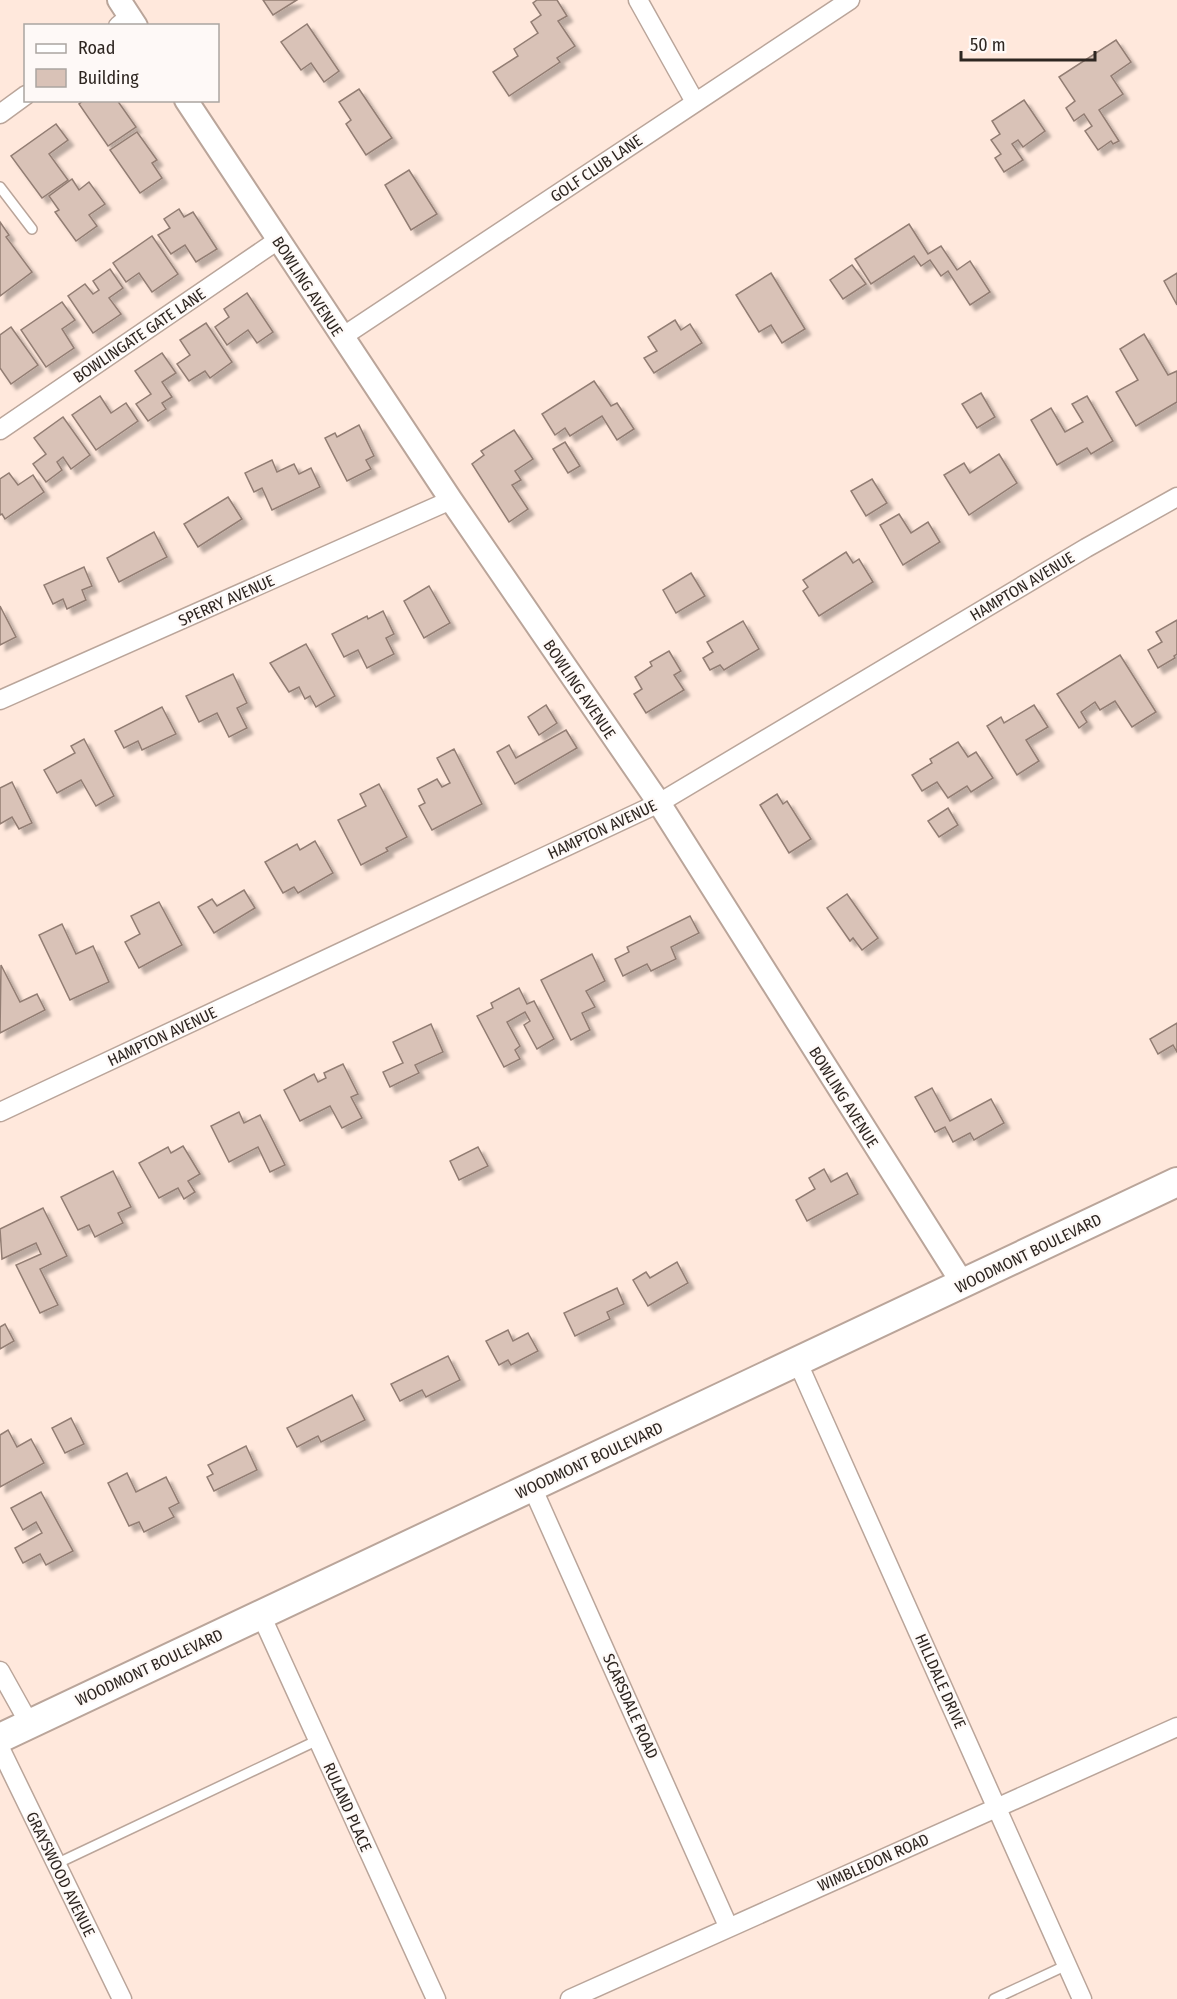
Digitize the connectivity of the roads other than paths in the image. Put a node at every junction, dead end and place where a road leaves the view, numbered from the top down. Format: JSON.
{"nodes":[{"id":1,"x":638,"y":0,"type":"edge"},
{"id":2,"x":850,"y":0,"type":"edge"},
{"id":3,"x":24,"y":96,"type":"edge"},
{"id":4,"x":187,"y":102,"type":"edge"},
{"id":5,"x":694,"y":102,"type":"junction"},
{"id":6,"x":0,"y":114,"type":"edge"},
{"id":7,"x":0,"y":187,"type":"edge"},
{"id":8,"x":32,"y":229,"type":"dead end"},
{"id":9,"x":278,"y":240,"type":"junction"},
{"id":10,"x":342,"y":337,"type":"junction"},
{"id":11,"x":0,"y":430,"type":"edge"},
{"id":12,"x":1177,"y":496,"type":"edge"},
{"id":13,"x":451,"y":500,"type":"junction"},
{"id":14,"x":0,"y":700,"type":"edge"},
{"id":15,"x":659,"y":803,"type":"junction"},
{"id":16,"x":0,"y":1112,"type":"edge"},
{"id":17,"x":1177,"y":1182,"type":"edge"},
{"id":18,"x":963,"y":1284,"type":"junction"},
{"id":19,"x":798,"y":1363,"type":"junction"},
{"id":20,"x":532,"y":1486,"type":"junction"},
{"id":21,"x":261,"y":1615,"type":"junction"},
{"id":22,"x":0,"y":1671,"type":"edge"},
{"id":23,"x":29,"y":1723,"type":"junction"},
{"id":24,"x":1177,"y":1727,"type":"edge"},
{"id":25,"x":0,"y":1738,"type":"edge"},
{"id":26,"x":318,"y":1740,"type":"junction"},
{"id":27,"x":0,"y":1748,"type":"edge"},
{"id":28,"x":997,"y":1806,"type":"junction"},
{"id":29,"x":56,"y":1864,"type":"junction"},
{"id":30,"x":728,"y":1926,"type":"junction"},
{"id":31,"x":1067,"y":1965,"type":"junction"},
{"id":32,"x":122,"y":1999,"type":"edge"},
{"id":33,"x":436,"y":1999,"type":"edge"},
{"id":34,"x":570,"y":1999,"type":"edge"},
{"id":35,"x":994,"y":1999,"type":"edge"},
{"id":36,"x":1082,"y":1999,"type":"edge"}],
"edges":[{"from":1,"to":5,"type":"street"},
{"from":2,"to":5,"type":"street","name":"GOLF CLUB LANE"},
{"from":3,"to":6,"type":"street"},
{"from":4,"to":9,"type":"street","name":"BOWLING AVENUE"},
{"from":5,"to":10,"type":"street","name":"GOLF CLUB LANE"},
{"from":7,"to":8,"type":"lane"},
{"from":9,"to":10,"type":"street","name":"BOWLING AVENUE"},
{"from":9,"to":11,"type":"street","name":"BOWLINGATE GATE LANE"},
{"from":10,"to":13,"type":"street","name":"BOWLING AVENUE"},
{"from":12,"to":15,"type":"street","name":"HAMPTON AVENUE"},
{"from":13,"to":14,"type":"street","name":"SPERRY AVENUE"},
{"from":13,"to":15,"type":"street","name":"BOWLING AVENUE"},
{"from":15,"to":16,"type":"street","name":"HAMPTON AVENUE"},
{"from":15,"to":18,"type":"street","name":"BOWLING AVENUE"},
{"from":17,"to":18,"type":"main road","name":"WOODMONT BOULEVARD"},
{"from":18,"to":19,"type":"main road","name":"WOODMONT BOULEVARD"},
{"from":19,"to":20,"type":"main road","name":"WOODMONT BOULEVARD"},
{"from":19,"to":28,"type":"street","name":"HILLDALE DRIVE"},
{"from":20,"to":21,"type":"main road","name":"WOODMONT BOULEVARD"},
{"from":20,"to":30,"type":"street","name":"SCARSDALE ROAD"},
{"from":21,"to":23,"type":"main road","name":"WOODMONT BOULEVARD"},
{"from":21,"to":26,"type":"street","name":"RULAND PLACE"},
{"from":22,"to":23,"type":"street"},
{"from":23,"to":25,"type":"main road","name":"WOODMONT BOULEVARD"},
{"from":24,"to":28,"type":"street","name":"WIMBLEDON ROAD"},
{"from":26,"to":29,"type":"lane"},
{"from":26,"to":33,"type":"street","name":"RULAND PLACE"},
{"from":27,"to":29,"type":"street","name":"GRAYSWOOD AVENUE"},
{"from":28,"to":30,"type":"street","name":"WIMBLEDON ROAD"},
{"from":28,"to":31,"type":"street","name":"HILLDALE DRIVE"},
{"from":29,"to":32,"type":"street","name":"GRAYSWOOD AVENUE"},
{"from":30,"to":34,"type":"street","name":"WIMBLEDON ROAD"},
{"from":31,"to":35,"type":"lane"},
{"from":31,"to":36,"type":"street","name":"HILLDALE DRIVE"}]}
